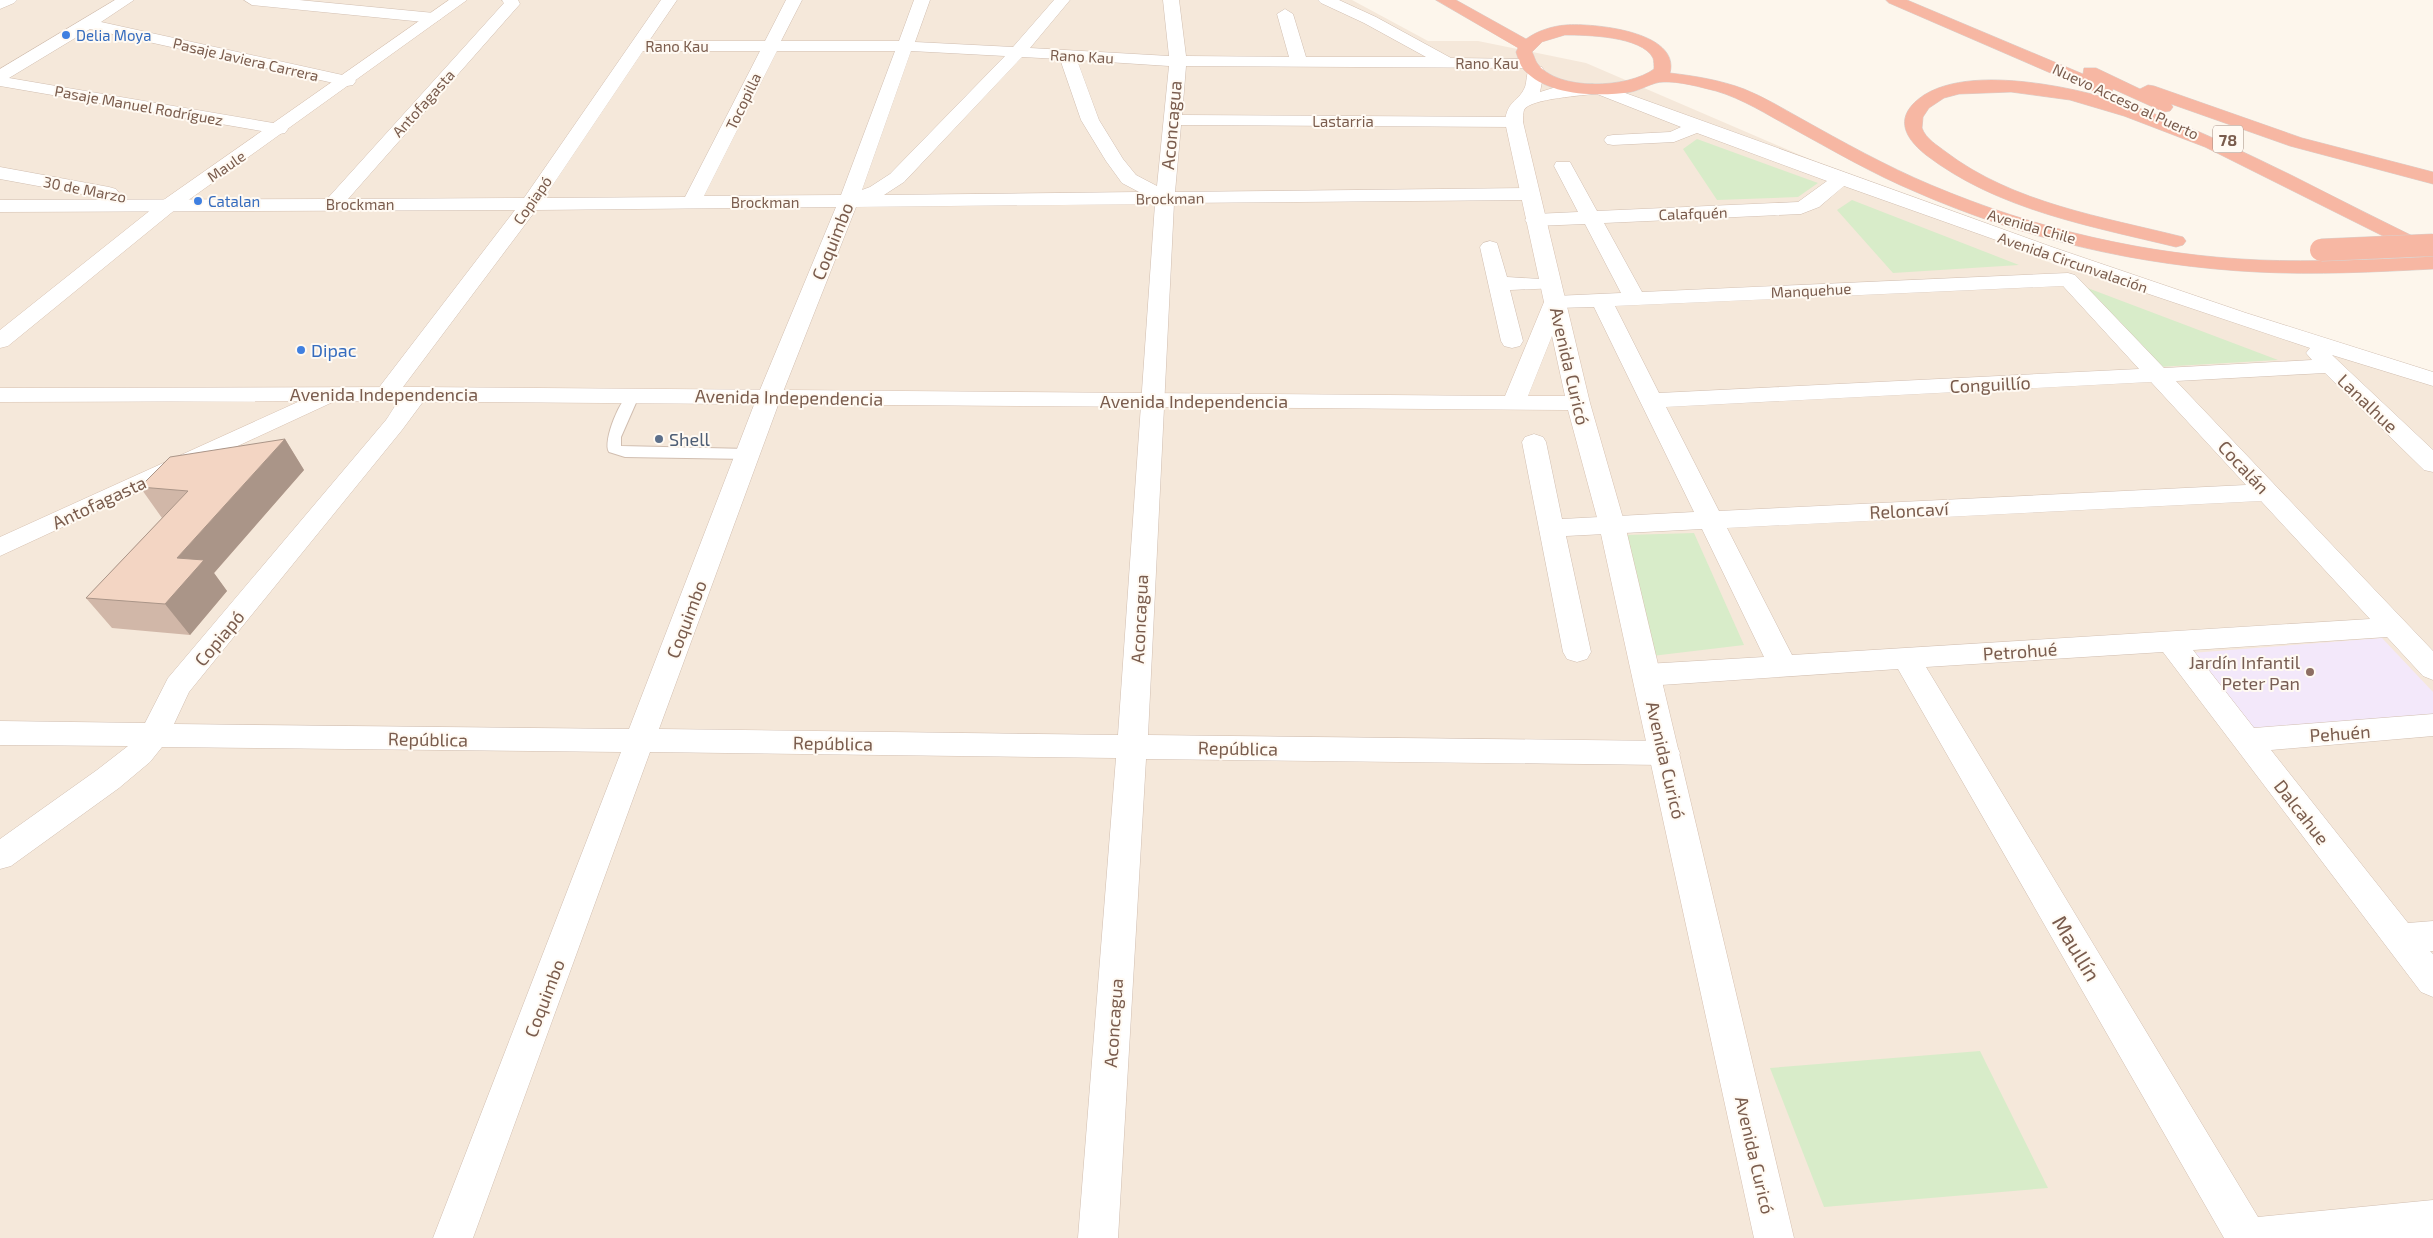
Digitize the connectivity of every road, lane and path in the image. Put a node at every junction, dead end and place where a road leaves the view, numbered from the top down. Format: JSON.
{"nodes":[{"id":1,"x":9,"y":0,"type":"edge"},
{"id":2,"x":126,"y":0,"type":"edge"},
{"id":3,"x":252,"y":0,"type":"edge"},
{"id":4,"x":459,"y":0,"type":"edge"},
{"id":5,"x":510,"y":0,"type":"edge"},
{"id":6,"x":669,"y":0,"type":"edge"},
{"id":7,"x":794,"y":0,"type":"edge"},
{"id":8,"x":922,"y":0,"type":"edge"},
{"id":9,"x":1062,"y":0,"type":"edge"},
{"id":10,"x":1171,"y":0,"type":"edge"},
{"id":11,"x":1326,"y":0,"type":"edge"},
{"id":12,"x":1444,"y":0,"type":"edge"},
{"id":13,"x":1894,"y":0,"type":"edge"},
{"id":14,"x":1918,"y":0,"type":"edge"},
{"id":15,"x":0,"y":4,"type":"edge"},
{"id":16,"x":1284,"y":14,"type":"dead end"},
{"id":17,"x":434,"y":18,"type":"junction"},
{"id":18,"x":86,"y":23,"type":"junction"},
{"id":19,"x":2023,"y":42,"type":"junction"},
{"id":20,"x":637,"y":46,"type":"junction"},
{"id":21,"x":770,"y":46,"type":"junction"},
{"id":22,"x":906,"y":46,"type":"junction"},
{"id":23,"x":1018,"y":52,"type":"junction"},
{"id":24,"x":1067,"y":55,"type":"junction"},
{"id":25,"x":1530,"y":60,"type":"junction"},
{"id":26,"x":1178,"y":61,"type":"junction"},
{"id":27,"x":1299,"y":62,"type":"junction"},
{"id":28,"x":1447,"y":62,"type":"junction"},
{"id":29,"x":1657,"y":72,"type":"junction"},
{"id":30,"x":0,"y":76,"type":"edge"},
{"id":31,"x":0,"y":81,"type":"edge"},
{"id":32,"x":347,"y":81,"type":"junction"},
{"id":33,"x":1597,"y":89,"type":"junction"},
{"id":34,"x":1524,"y":102,"type":"junction"},
{"id":35,"x":1660,"y":113,"type":"junction"},
{"id":36,"x":1171,"y":120,"type":"junction"},
{"id":37,"x":1514,"y":122,"type":"junction"},
{"id":38,"x":1696,"y":126,"type":"junction"},
{"id":39,"x":279,"y":129,"type":"junction"},
{"id":40,"x":1613,"y":140,"type":"dead end"},
{"id":41,"x":2217,"y":145,"type":"junction"},
{"id":42,"x":1563,"y":166,"type":"dead end"},
{"id":43,"x":0,"y":173,"type":"edge"},
{"id":44,"x":2433,"y":178,"type":"edge"},
{"id":45,"x":1841,"y":179,"type":"junction"},
{"id":46,"x":1529,"y":194,"type":"junction"},
{"id":47,"x":1165,"y":198,"type":"junction"},
{"id":48,"x":848,"y":201,"type":"junction"},
{"id":49,"x":692,"y":202,"type":"junction"},
{"id":50,"x":332,"y":204,"type":"junction"},
{"id":51,"x":530,"y":204,"type":"junction"},
{"id":52,"x":169,"y":205,"type":"junction"},
{"id":53,"x":0,"y":206,"type":"edge"},
{"id":54,"x":1591,"y":217,"type":"junction"},
{"id":55,"x":1535,"y":220,"type":"junction"},
{"id":56,"x":2433,"y":237,"type":"edge"},
{"id":57,"x":2433,"y":244,"type":"edge"},
{"id":58,"x":1490,"y":247,"type":"dead end"},
{"id":59,"x":2198,"y":247,"type":"junction"},
{"id":60,"x":2433,"y":254,"type":"edge"},
{"id":61,"x":2433,"y":263,"type":"edge"},
{"id":62,"x":2075,"y":273,"type":"junction"},
{"id":63,"x":1498,"y":284,"type":"junction"},
{"id":64,"x":1552,"y":293,"type":"junction"},
{"id":65,"x":1635,"y":298,"type":"junction"},
{"id":66,"x":1601,"y":300,"type":"junction"},
{"id":67,"x":2304,"y":340,"type":"junction"},
{"id":68,"x":0,"y":341,"type":"edge"},
{"id":69,"x":1512,"y":341,"type":"dead end"},
{"id":70,"x":2330,"y":366,"type":"junction"},
{"id":71,"x":2158,"y":375,"type":"junction"},
{"id":72,"x":2433,"y":379,"type":"edge"},
{"id":73,"x":334,"y":394,"type":"junction"},
{"id":74,"x":386,"y":394,"type":"junction"},
{"id":75,"x":417,"y":394,"type":"junction"},
{"id":76,"x":0,"y":395,"type":"edge"},
{"id":77,"x":632,"y":396,"type":"junction"},
{"id":78,"x":769,"y":397,"type":"junction"},
{"id":79,"x":1152,"y":401,"type":"junction"},
{"id":80,"x":1514,"y":401,"type":"junction"},
{"id":81,"x":1652,"y":401,"type":"junction"},
{"id":82,"x":1578,"y":403,"type":"junction"},
{"id":83,"x":1534,"y":442,"type":"dead end"},
{"id":84,"x":748,"y":454,"type":"junction"},
{"id":85,"x":2433,"y":464,"type":"edge"},
{"id":86,"x":2268,"y":492,"type":"junction"},
{"id":87,"x":1711,"y":520,"type":"junction"},
{"id":88,"x":1612,"y":525,"type":"junction"},
{"id":89,"x":1551,"y":528,"type":"junction"},
{"id":90,"x":0,"y":547,"type":"edge"},
{"id":91,"x":2394,"y":627,"type":"junction"},
{"id":92,"x":2171,"y":642,"type":"junction"},
{"id":93,"x":1577,"y":652,"type":"dead end"},
{"id":94,"x":1906,"y":658,"type":"junction"},
{"id":95,"x":1783,"y":666,"type":"junction"},
{"id":96,"x":2433,"y":669,"type":"edge"},
{"id":97,"x":1646,"y":675,"type":"junction"},
{"id":98,"x":2433,"y":725,"type":"edge"},
{"id":99,"x":0,"y":734,"type":"edge"},
{"id":100,"x":154,"y":736,"type":"junction"},
{"id":101,"x":2246,"y":740,"type":"junction"},
{"id":102,"x":640,"y":741,"type":"junction"},
{"id":103,"x":1132,"y":746,"type":"junction"},
{"id":104,"x":1665,"y":753,"type":"junction"},
{"id":105,"x":0,"y":856,"type":"edge"},
{"id":106,"x":2433,"y":936,"type":"edge"},
{"id":107,"x":2400,"y":938,"type":"junction"},
{"id":108,"x":2433,"y":981,"type":"edge"},
{"id":109,"x":2433,"y":1220,"type":"edge"},
{"id":110,"x":453,"y":1238,"type":"edge"},
{"id":111,"x":1098,"y":1238,"type":"edge"},
{"id":112,"x":1774,"y":1238,"type":"edge"},
{"id":113,"x":2246,"y":1238,"type":"edge"}],
"edges":[{"from":1,"to":15,"type":"street"},
{"from":2,"to":18,"type":"street"},
{"from":3,"to":17,"type":"street"},
{"from":4,"to":17,"type":"street","name":"Maule"},
{"from":5,"to":50,"type":"street","name":"Antofagasta"},
{"from":6,"to":20,"type":"street","name":"Copiapó"},
{"from":7,"to":21,"type":"street","name":"Tocopilla"},
{"from":8,"to":22,"type":"street","name":"Coquimbo"},
{"from":9,"to":23,"type":"street"},
{"from":10,"to":26,"type":"street","name":"Aconcagua"},
{"from":11,"to":28,"type":"street"},
{"from":12,"to":25,"type":"highway"},
{"from":13,"to":41,"type":"highway","name":"Nuevo Acceso al Puerto","number":"78"},
{"from":14,"to":19,"type":"highway","name":"Nuevo Acceso al Puerto","number":"78"},
{"from":16,"to":27,"type":"street"},
{"from":17,"to":32,"type":"street","name":"Maule"},
{"from":18,"to":30,"type":"street"},
{"from":18,"to":32,"type":"street","name":"Pasaje Javiera Carrera"},
{"from":19,"to":44,"type":"highway"},
{"from":19,"to":56,"type":"highway","name":"Nuevo Acceso al Puerto","number":"78"},
{"from":20,"to":21,"type":"street","name":"Rano Kau"},
{"from":20,"to":51,"type":"street","name":"Copiapó"},
{"from":21,"to":22,"type":"street","name":"Rano Kau"},
{"from":21,"to":49,"type":"street","name":"Tocopilla"},
{"from":22,"to":23,"type":"street","name":"Rano Kau"},
{"from":22,"to":48,"type":"street","name":"Coquimbo"},
{"from":23,"to":24,"type":"street","name":"Rano Kau"},
{"from":23,"to":48,"type":"street"},
{"from":24,"to":26,"type":"street","name":"Rano Kau"},
{"from":24,"to":47,"type":"street"},
{"from":25,"to":28,"type":"street","name":"Rano Kau"},
{"from":25,"to":29,"type":"highway","name":"Avenida Chile"},
{"from":25,"to":33,"type":"highway","name":"Avenida Chile"},
{"from":25,"to":34,"type":"street"},
{"from":26,"to":27,"type":"street","name":"Rano Kau"},
{"from":26,"to":36,"type":"street","name":"Aconcagua"},
{"from":27,"to":28,"type":"street","name":"Rano Kau"},
{"from":29,"to":33,"type":"highway","name":"Avenida Chile"},
{"from":29,"to":35,"type":"street"},
{"from":29,"to":59,"type":"highway","name":"Avenida Chile"},
{"from":29,"to":61,"type":"highway","name":"Avenida Chile"},
{"from":31,"to":39,"type":"street","name":"Pasaje Manuel Rodríguez"},
{"from":32,"to":39,"type":"street","name":"Maule"},
{"from":33,"to":34,"type":"street"},
{"from":33,"to":35,"type":"street","name":"Avenida Circunvalación"},
{"from":34,"to":37,"type":"street"},
{"from":35,"to":38,"type":"street","name":"Avenida Circunvalación"},
{"from":36,"to":37,"type":"street","name":"Lastarria"},
{"from":36,"to":47,"type":"street","name":"Aconcagua"},
{"from":37,"to":46,"type":"street","name":"Avenida Curicó"},
{"from":38,"to":40,"type":"street"},
{"from":38,"to":45,"type":"street","name":"Avenida Circunvalación"},
{"from":39,"to":52,"type":"street","name":"Maule"},
{"from":41,"to":59,"type":"highway"},
{"from":41,"to":60,"type":"highway","name":"Nuevo Acceso al Puerto","number":"78"},
{"from":42,"to":54,"type":"street"},
{"from":43,"to":52,"type":"street","name":"30 de Marzo"},
{"from":45,"to":54,"type":"street","name":"Calafquén"},
{"from":45,"to":62,"type":"street","name":"Avenida Circunvalación"},
{"from":46,"to":47,"type":"street","name":"Brockman"},
{"from":46,"to":55,"type":"street","name":"Avenida Curicó"},
{"from":47,"to":48,"type":"street","name":"Brockman"},
{"from":47,"to":79,"type":"street","name":"Aconcagua"},
{"from":48,"to":49,"type":"street","name":"Brockman"},
{"from":48,"to":78,"type":"street","name":"Coquimbo"},
{"from":49,"to":51,"type":"street","name":"Brockman"},
{"from":50,"to":51,"type":"street","name":"Brockman"},
{"from":50,"to":52,"type":"street","name":"Brockman"},
{"from":51,"to":74,"type":"street","name":"Copiapó"},
{"from":52,"to":53,"type":"street","name":"Brockman"},
{"from":52,"to":68,"type":"street","name":"Maule"},
{"from":54,"to":55,"type":"street","name":"Calafquén"},
{"from":54,"to":65,"type":"street"},
{"from":55,"to":64,"type":"street","name":"Avenida Curicó"},
{"from":57,"to":59,"type":"highway","name":"Avenida Chile","bridge":true},
{"from":58,"to":63,"type":"street"},
{"from":62,"to":65,"type":"street","name":"Manquehue"},
{"from":62,"to":67,"type":"street","name":"Avenida Circunvalación"},
{"from":62,"to":71,"type":"street","name":"Cocalán"},
{"from":63,"to":64,"type":"street","name":"Avenida Curicó"},
{"from":63,"to":69,"type":"street"},
{"from":64,"to":66,"type":"street","name":"Manquehue"},
{"from":64,"to":80,"type":"street"},
{"from":64,"to":82,"type":"street","name":"Avenida Curicó"},
{"from":65,"to":66,"type":"street","name":"Manquehue"},
{"from":66,"to":81,"type":"street"},
{"from":67,"to":70,"type":"street","name":"Lanalhue"},
{"from":67,"to":72,"type":"street","name":"Avenida Circunvalación"},
{"from":70,"to":71,"type":"street","name":"Conguillío"},
{"from":70,"to":85,"type":"street","name":"Lanalhue"},
{"from":71,"to":81,"type":"street","name":"Conguillío"},
{"from":71,"to":86,"type":"street","name":"Cocalán"},
{"from":73,"to":74,"type":"street","name":"Avenida Independencia"},
{"from":73,"to":76,"type":"street","name":"Avenida Independencia"},
{"from":73,"to":90,"type":"street","name":"Antofagasta"},
{"from":74,"to":75,"type":"street","name":"Avenida Independencia"},
{"from":75,"to":77,"type":"street","name":"Avenida Independencia"},
{"from":75,"to":100,"type":"street","name":"Copiapó"},
{"from":77,"to":78,"type":"street","name":"Avenida Independencia"},
{"from":77,"to":84,"type":"lane"},
{"from":78,"to":79,"type":"street","name":"Avenida Independencia"},
{"from":78,"to":84,"type":"street","name":"Coquimbo"},
{"from":79,"to":80,"type":"street","name":"Avenida Independencia"},
{"from":79,"to":103,"type":"street","name":"Aconcagua"},
{"from":80,"to":82,"type":"street","name":"Avenida Independencia"},
{"from":81,"to":87,"type":"street"},
{"from":82,"to":88,"type":"street","name":"Avenida Curicó"},
{"from":83,"to":89,"type":"street"},
{"from":84,"to":102,"type":"street","name":"Coquimbo"},
{"from":86,"to":87,"type":"street","name":"Reloncaví"},
{"from":86,"to":91,"type":"street","name":"Cocalán"},
{"from":87,"to":88,"type":"street","name":"Reloncaví"},
{"from":87,"to":95,"type":"street"},
{"from":88,"to":89,"type":"street","name":"Reloncaví"},
{"from":88,"to":97,"type":"street","name":"Avenida Curicó"},
{"from":89,"to":93,"type":"street"},
{"from":91,"to":92,"type":"street","name":"Petrohué"},
{"from":91,"to":96,"type":"street","name":"Cocalán"},
{"from":92,"to":94,"type":"street","name":"Petrohué"},
{"from":92,"to":101,"type":"street","name":"Dalcahue"},
{"from":94,"to":95,"type":"street","name":"Petrohué"},
{"from":94,"to":113,"type":"street","name":"Maullín"},
{"from":95,"to":97,"type":"street","name":"Petrohué"},
{"from":97,"to":104,"type":"street","name":"Avenida Curicó"},
{"from":98,"to":101,"type":"street","name":"Pehuén"},
{"from":99,"to":100,"type":"street","name":"República"},
{"from":100,"to":102,"type":"street","name":"República"},
{"from":100,"to":105,"type":"street","name":"Copiapó"},
{"from":101,"to":107,"type":"street","name":"Dalcahue"},
{"from":102,"to":103,"type":"street","name":"República"},
{"from":102,"to":110,"type":"street","name":"Coquimbo"},
{"from":103,"to":104,"type":"street","name":"República"},
{"from":103,"to":111,"type":"street","name":"Aconcagua"},
{"from":104,"to":112,"type":"street","name":"Avenida Curicó"},
{"from":106,"to":107,"type":"street"},
{"from":107,"to":108,"type":"street","name":"Dalcahue"},
{"from":109,"to":113,"type":"street"}]}
